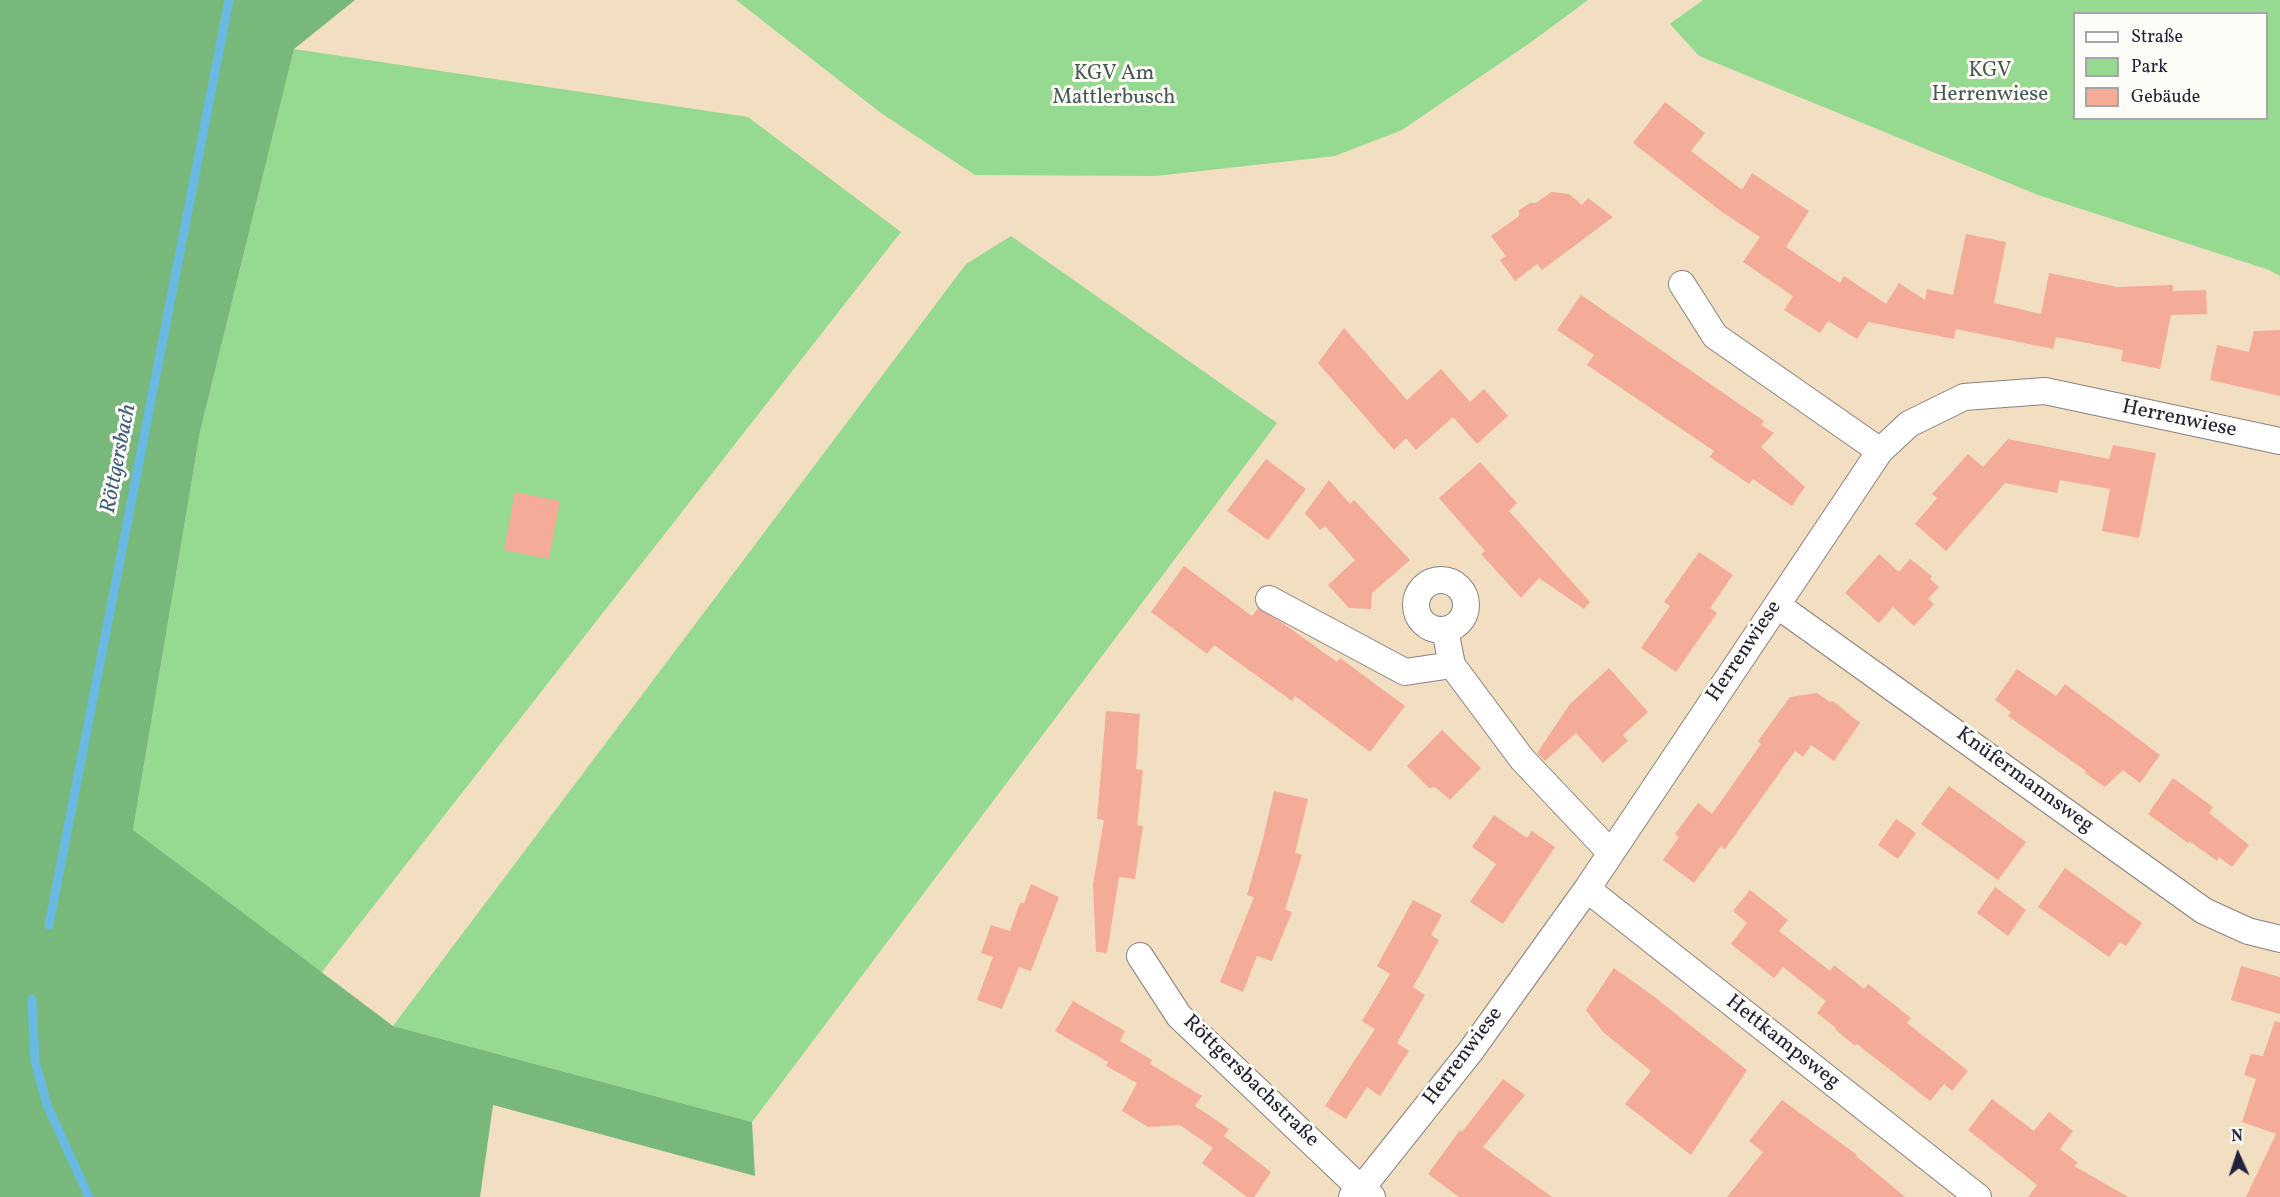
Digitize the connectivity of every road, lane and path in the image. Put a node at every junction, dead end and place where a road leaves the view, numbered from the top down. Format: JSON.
{"nodes":[{"id":1,"x":1683,"y":284,"type":"dead end"},
{"id":2,"x":2280,"y":441,"type":"edge"},
{"id":3,"x":1880,"y":451,"type":"junction"},
{"id":4,"x":1269,"y":599,"type":"dead end"},
{"id":5,"x":1777,"y":605,"type":"junction"},
{"id":6,"x":1445,"y":630,"type":"dead end"},
{"id":7,"x":1452,"y":665,"type":"junction"},
{"id":8,"x":1610,"y":852,"type":"junction"},
{"id":9,"x":1587,"y":889,"type":"junction"},
{"id":10,"x":2280,"y":939,"type":"edge"},
{"id":11,"x":1140,"y":956,"type":"dead end"},
{"id":12,"x":1362,"y":1194,"type":"edge"},
{"id":13,"x":1978,"y":1197,"type":"edge"}],
"edges":[{"from":1,"to":3,"type":"street"},
{"from":2,"to":3,"type":"street","name":"Herrenwiese"},
{"from":3,"to":5,"type":"street","name":"Herrenwiese"},
{"from":4,"to":7,"type":"street"},
{"from":5,"to":8,"type":"street","name":"Herrenwiese"},
{"from":5,"to":10,"type":"street","name":"Knüfermannsweg"},
{"from":6,"to":7,"type":"street"},
{"from":7,"to":8,"type":"street"},
{"from":8,"to":9,"type":"street","name":"Herrenwiese"},
{"from":9,"to":12,"type":"street","name":"Herrenwiese"},
{"from":9,"to":13,"type":"street","name":"Hettkampsweg"},
{"from":11,"to":12,"type":"street","name":"Röttgersbachstraße"}]}
